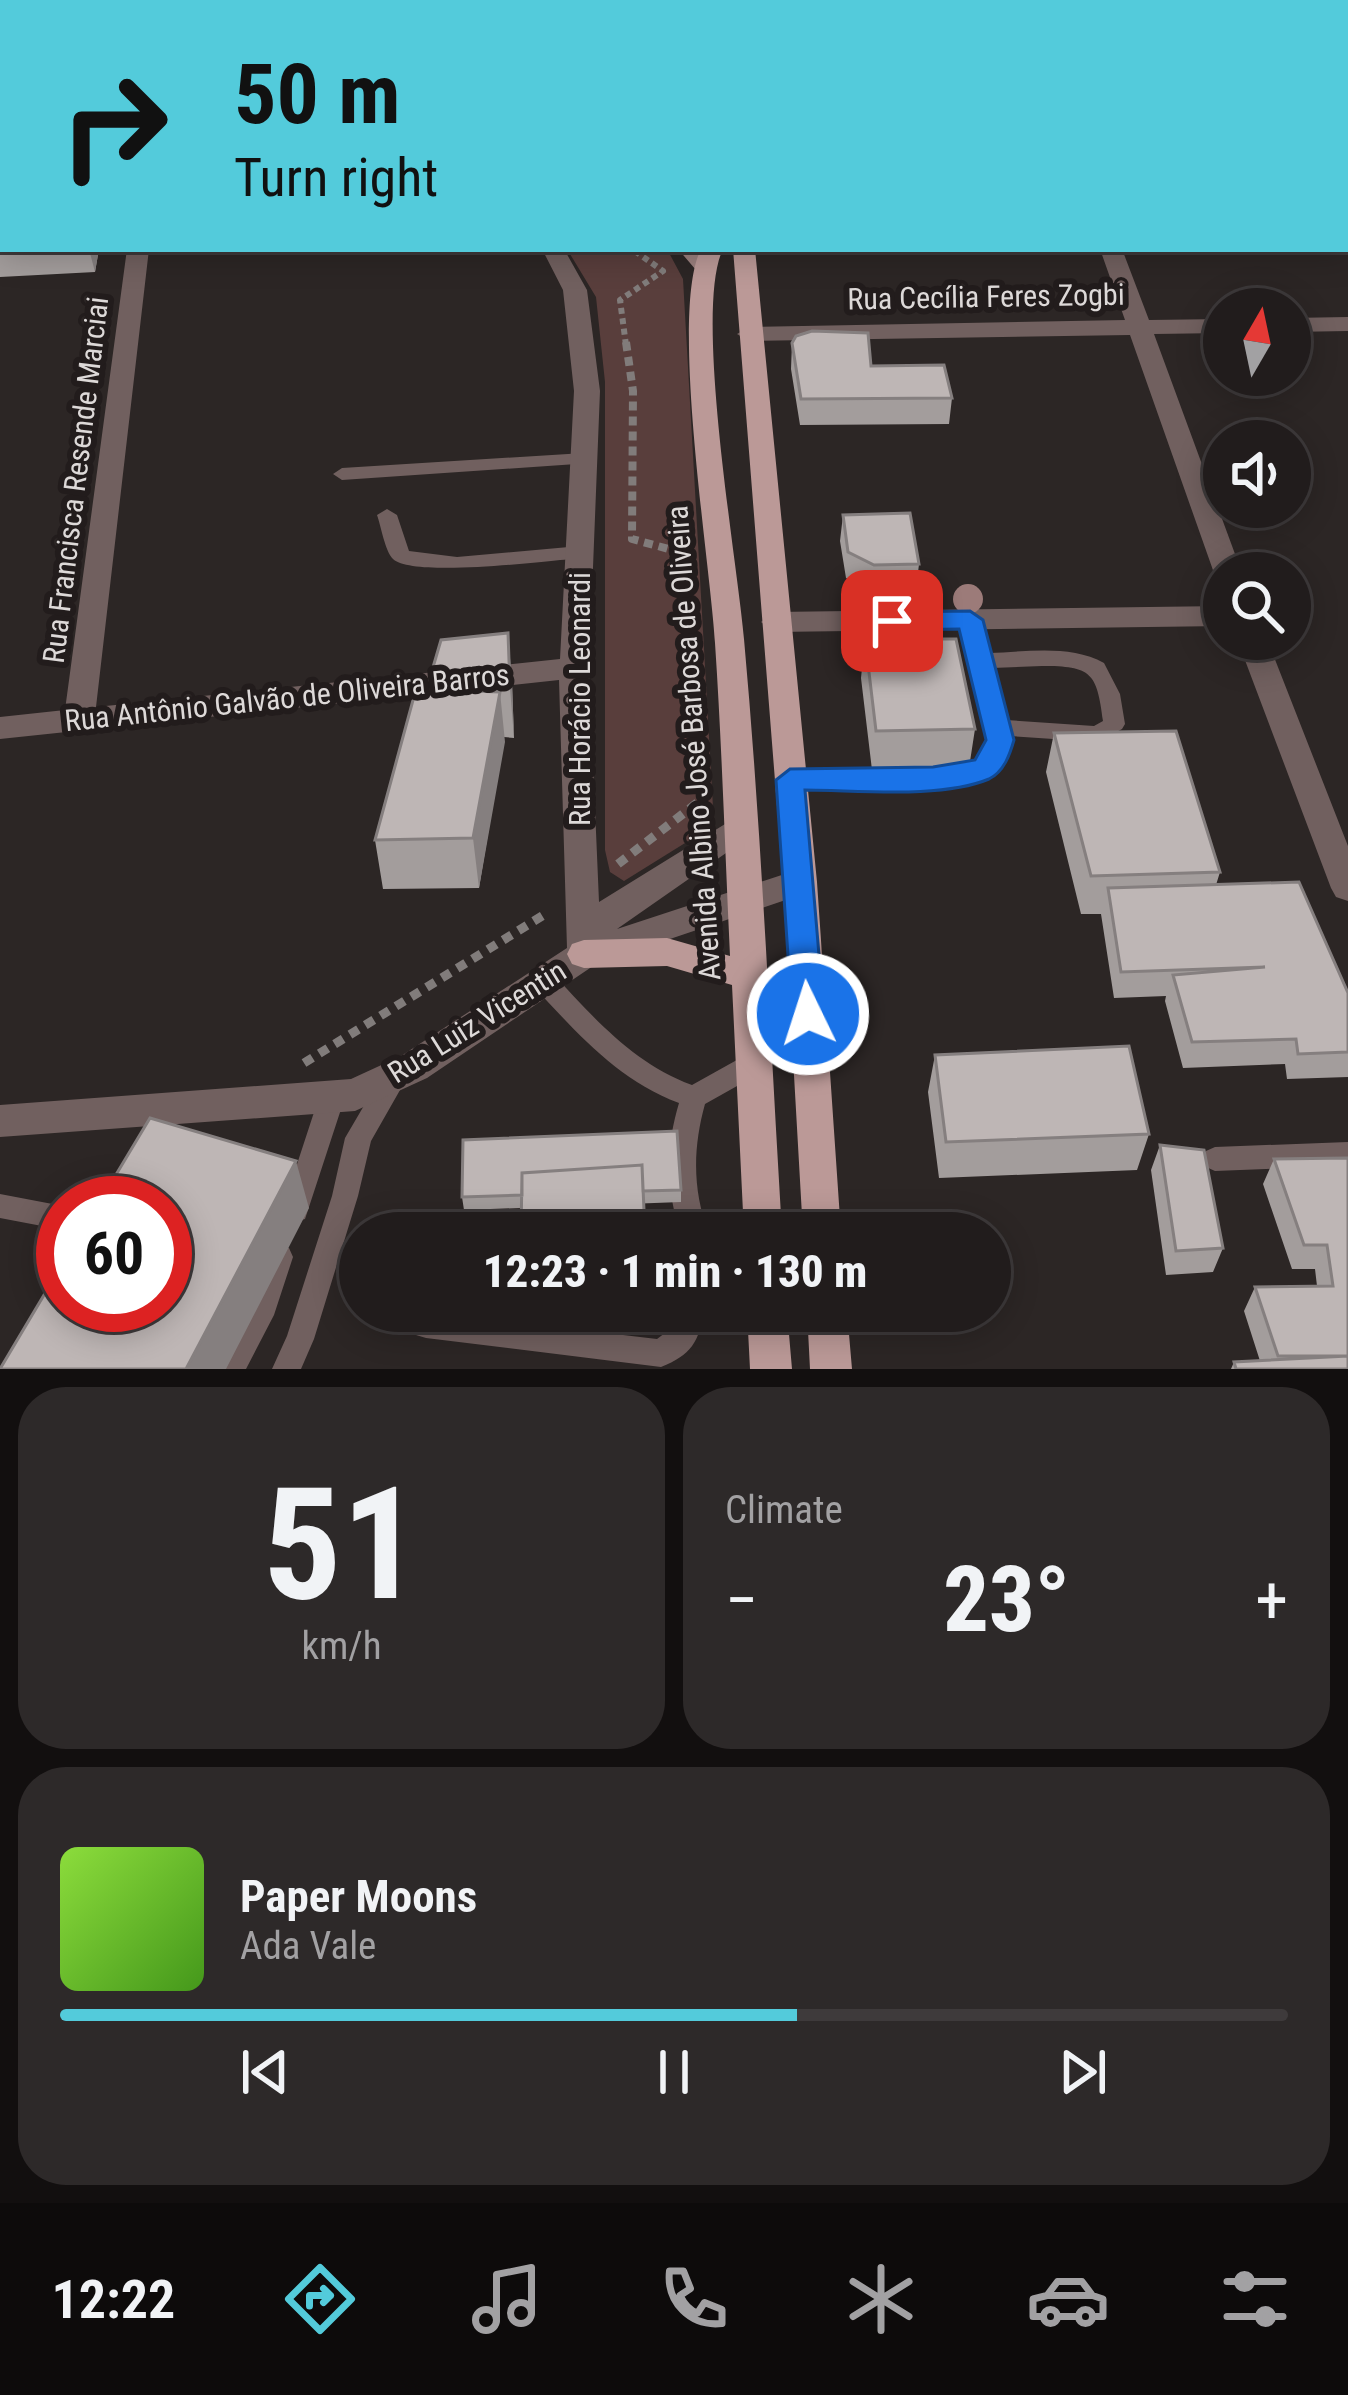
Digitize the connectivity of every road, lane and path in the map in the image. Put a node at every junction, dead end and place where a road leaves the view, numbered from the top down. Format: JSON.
{"nodes":[{"id":1,"x":138,"y":252,"type":"edge"},
{"id":2,"x":555,"y":252,"type":"edge"},
{"id":3,"x":744,"y":252,"type":"edge"},
{"id":4,"x":1112,"y":252,"type":"edge"},
{"id":5,"x":702,"y":254,"type":"edge"},
{"id":6,"x":746,"y":301,"type":"junction"},
{"id":7,"x":1348,"y":324,"type":"edge"},
{"id":8,"x":1311,"y":325,"type":"edge"},
{"id":9,"x":1203,"y":326,"type":"edge"},
{"id":10,"x":1141,"y":327,"type":"junction"},
{"id":11,"x":749,"y":334,"type":"junction"},
{"id":12,"x":584,"y":458,"type":"junction"},
{"id":13,"x":342,"y":473,"type":"dead end"},
{"id":14,"x":387,"y":515,"type":"dead end"},
{"id":15,"x":1221,"y":552,"type":"edge"},
{"id":16,"x":580,"y":553,"type":"junction"},
{"id":17,"x":1203,"y":616,"type":"edge"},
{"id":18,"x":970,"y":620,"type":"junction"},
{"id":19,"x":775,"y":622,"type":"junction"},
{"id":20,"x":1260,"y":660,"type":"edge"},
{"id":21,"x":980,"y":661,"type":"junction"},
{"id":22,"x":574,"y":668,"type":"junction"},
{"id":23,"x":79,"y":719,"type":"junction"},
{"id":24,"x":997,"y":727,"type":"junction"},
{"id":25,"x":0,"y":728,"type":"edge"},
{"id":26,"x":790,"y":780,"type":"junction"},
{"id":27,"x":738,"y":828,"type":"junction"},
{"id":28,"x":800,"y":882,"type":"junction"},
{"id":29,"x":1348,"y":888,"type":"edge"},
{"id":30,"x":742,"y":898,"type":"junction"},
{"id":31,"x":584,"y":954,"type":"junction"},
{"id":32,"x":750,"y":976,"type":"junction"},
{"id":33,"x":544,"y":981,"type":"junction"},
{"id":34,"x":753,"y":1064,"type":"junction"},
{"id":35,"x":395,"y":1076,"type":"junction"},
{"id":36,"x":332,"y":1097,"type":"junction"},
{"id":37,"x":694,"y":1097,"type":"junction"},
{"id":38,"x":0,"y":1121,"type":"edge"},
{"id":39,"x":1348,"y":1154,"type":"edge"},
{"id":40,"x":1215,"y":1160,"type":"dead end"},
{"id":41,"x":0,"y":1206,"type":"edge"},
{"id":42,"x":686,"y":1212,"type":"edge"},
{"id":43,"x":762,"y":1212,"type":"edge"},
{"id":44,"x":821,"y":1212,"type":"edge"},
{"id":45,"x":36,"y":1213,"type":"edge"},
{"id":46,"x":485,"y":1332,"type":"edge"},
{"id":47,"x":686,"y":1332,"type":"edge"},
{"id":48,"x":768,"y":1332,"type":"edge"},
{"id":49,"x":828,"y":1332,"type":"edge"},
{"id":50,"x":231,"y":1369,"type":"edge"},
{"id":51,"x":286,"y":1369,"type":"edge"},
{"id":52,"x":771,"y":1369,"type":"edge"},
{"id":53,"x":831,"y":1369,"type":"edge"}],
"edges":[{"from":1,"to":23,"type":"street","name":"Rua Francisca Resende Marciai"},
{"from":2,"to":12,"type":"street","name":"Rua Horácio Leonardi"},
{"from":3,"to":6,"type":"main road"},
{"from":4,"to":10,"type":"street"},
{"from":5,"to":6,"type":"main road"},
{"from":5,"to":27,"type":"main road","name":"Avenida Albino José Barbosa de Oliveira"},
{"from":6,"to":11,"type":"main road"},
{"from":7,"to":8,"type":"street"},
{"from":9,"to":10,"type":"street","name":"Rua Cecília Feres Zogbi"},
{"from":10,"to":11,"type":"street","name":"Rua Cecília Feres Zogbi"},
{"from":10,"to":15,"type":"street"},
{"from":11,"to":19,"type":"main road"},
{"from":12,"to":13,"type":"lane"},
{"from":12,"to":16,"type":"street","name":"Rua Horácio Leonardi"},
{"from":14,"to":16,"type":"lane"},
{"from":16,"to":22,"type":"street","name":"Rua Horácio Leonardi"},
{"from":17,"to":18,"type":"street"},
{"from":18,"to":19,"type":"street"},
{"from":18,"to":21,"type":"lane"},
{"from":19,"to":26,"type":"main road"},
{"from":20,"to":29,"type":"street"},
{"from":21,"to":24,"type":"lane"},
{"from":21,"to":24,"type":"lane"},
{"from":22,"to":23,"type":"street","name":"Rua Antônio Galvão de Oliveira Barros"},
{"from":22,"to":31,"type":"street","name":"Rua Horácio Leonardi"},
{"from":23,"to":25,"type":"street","name":"Rua Antônio Galvão de Oliveira Barros"},
{"from":24,"to":26,"type":"lane"},
{"from":26,"to":28,"type":"main road"},
{"from":27,"to":30,"type":"main road","name":"Avenida Albino José Barbosa de Oliveira"},
{"from":27,"to":31,"type":"street"},
{"from":28,"to":30,"type":"street","name":"Rua Luiz Vicentin"},
{"from":28,"to":44,"type":"main road"},
{"from":30,"to":31,"type":"street","name":"Rua Luiz Vicentin"},
{"from":30,"to":32,"type":"main road","name":"Avenida Albino José Barbosa de Oliveira"},
{"from":31,"to":32,"type":"main road"},
{"from":31,"to":33,"type":"street","name":"Rua Luiz Vicentin"},
{"from":32,"to":34,"type":"main road","name":"Avenida Albino José Barbosa de Oliveira"},
{"from":33,"to":35,"type":"street","name":"Rua Luiz Vicentin"},
{"from":33,"to":37,"type":"lane"},
{"from":34,"to":37,"type":"lane"},
{"from":34,"to":43,"type":"main road","name":"Avenida Albino José Barbosa de Oliveira"},
{"from":35,"to":36,"type":"street","name":"Rua Luiz Vicentin"},
{"from":35,"to":51,"type":"lane"},
{"from":36,"to":38,"type":"street","name":"Rua Luiz Vicentin"},
{"from":36,"to":50,"type":"lane"},
{"from":37,"to":42,"type":"lane"},
{"from":39,"to":40,"type":"lane"},
{"from":41,"to":45,"type":"lane"},
{"from":46,"to":47,"type":"lane"},
{"from":48,"to":52,"type":"main road"},
{"from":49,"to":53,"type":"main road"}]}
